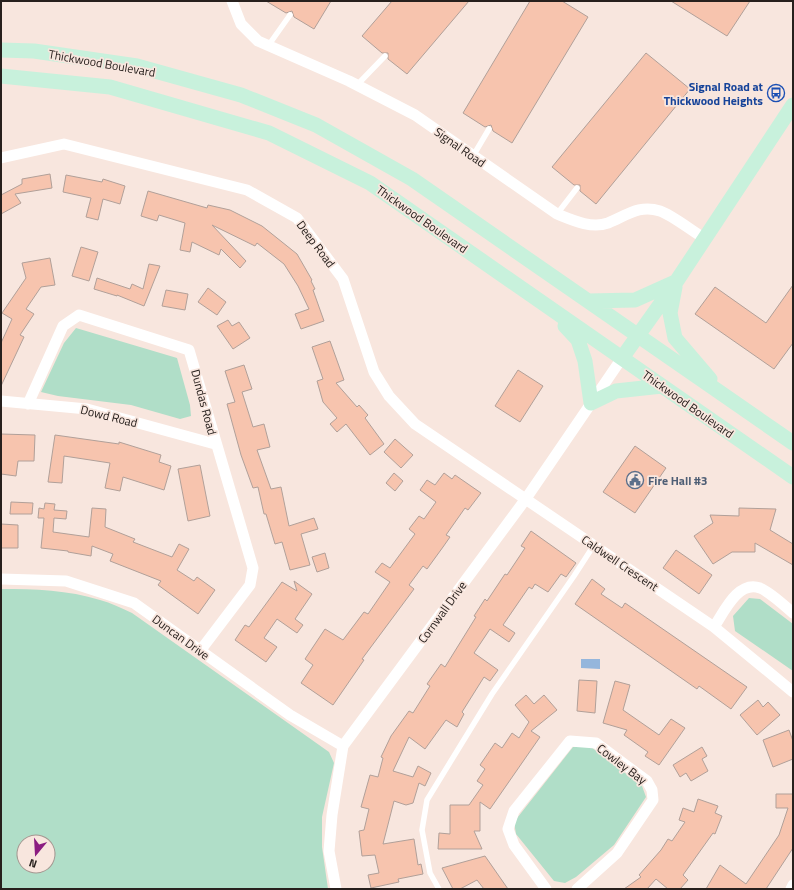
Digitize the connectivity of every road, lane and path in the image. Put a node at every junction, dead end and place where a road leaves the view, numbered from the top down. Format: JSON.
{"nodes":[{"id":1,"x":232,"y":1,"type":"edge"},
{"id":2,"x":290,"y":15,"type":"dead end"},
{"id":3,"x":268,"y":46,"type":"junction"},
{"id":4,"x":1,"y":50,"type":"edge"},
{"id":5,"x":385,"y":56,"type":"dead end"},
{"id":6,"x":1,"y":76,"type":"edge"},
{"id":7,"x":357,"y":86,"type":"junction"},
{"id":8,"x":793,"y":105,"type":"edge"},
{"id":9,"x":489,"y":129,"type":"dead end"},
{"id":10,"x":473,"y":156,"type":"junction"},
{"id":11,"x":1,"y":158,"type":"edge"},
{"id":12,"x":577,"y":188,"type":"dead end"},
{"id":13,"x":557,"y":214,"type":"junction"},
{"id":14,"x":704,"y":238,"type":"junction"},
{"id":15,"x":676,"y":282,"type":"junction"},
{"id":16,"x":588,"y":301,"type":"junction"},
{"id":17,"x":549,"y":308,"type":"junction"},
{"id":18,"x":637,"y":336,"type":"junction"},
{"id":19,"x":622,"y":358,"type":"junction"},
{"id":20,"x":662,"y":386,"type":"junction"},
{"id":21,"x":722,"y":394,"type":"junction"},
{"id":22,"x":1,"y":402,"type":"edge"},
{"id":23,"x":591,"y":402,"type":"junction"},
{"id":24,"x":28,"y":404,"type":"junction"},
{"id":25,"x":793,"y":443,"type":"edge"},
{"id":26,"x":215,"y":444,"type":"junction"},
{"id":27,"x":793,"y":477,"type":"edge"},
{"id":28,"x":525,"y":500,"type":"junction"},
{"id":29,"x":594,"y":545,"type":"junction"},
{"id":30,"x":1,"y":579,"type":"edge"},
{"id":31,"x":793,"y":613,"type":"edge"},
{"id":32,"x":714,"y":627,"type":"junction"},
{"id":33,"x":200,"y":651,"type":"junction"},
{"id":34,"x":793,"y":692,"type":"edge"},
{"id":35,"x":343,"y":746,"type":"junction"},
{"id":36,"x":793,"y":885,"type":"edge"},
{"id":37,"x":336,"y":889,"type":"edge"},
{"id":38,"x":439,"y":889,"type":"edge"},
{"id":39,"x":546,"y":889,"type":"edge"},
{"id":40,"x":577,"y":889,"type":"edge"},
{"id":41,"x":790,"y":889,"type":"edge"}],
"edges":[{"from":1,"to":3,"type":"street","name":"Signal Road"},
{"from":2,"to":3,"type":"lane"},
{"from":3,"to":7,"type":"street","name":"Signal Road"},
{"from":4,"to":16,"type":"main road","name":"Thickwood Boulevard"},
{"from":5,"to":7,"type":"lane"},
{"from":6,"to":17,"type":"main road","name":"Thickwood Boulevard"},
{"from":7,"to":10,"type":"street","name":"Signal Road"},
{"from":8,"to":14,"type":"main road"},
{"from":9,"to":10,"type":"lane"},
{"from":10,"to":13,"type":"street","name":"Signal Road"},
{"from":11,"to":28,"type":"street","name":"Deep Road"},
{"from":12,"to":13,"type":"lane"},
{"from":13,"to":14,"type":"street","name":"Signal Road"},
{"from":14,"to":15,"type":"main road"},
{"from":15,"to":16,"type":"main road"},
{"from":15,"to":18,"type":"main road"},
{"from":15,"to":21,"type":"main road"},
{"from":16,"to":18,"type":"main road","name":"Thickwood Boulevard"},
{"from":17,"to":19,"type":"main road","name":"Thickwood Boulevard"},
{"from":17,"to":23,"type":"main road"},
{"from":18,"to":19,"type":"main road"},
{"from":18,"to":21,"type":"main road","name":"Thickwood Boulevard"},
{"from":19,"to":20,"type":"main road","name":"Thickwood Boulevard"},
{"from":19,"to":23,"type":"street","name":"Cornwall Drive"},
{"from":20,"to":23,"type":"main road"},
{"from":20,"to":27,"type":"main road","name":"Thickwood Boulevard"},
{"from":21,"to":25,"type":"main road","name":"Thickwood Boulevard"},
{"from":22,"to":24,"type":"street","name":"Dowd Road"},
{"from":23,"to":28,"type":"street","name":"Cornwall Drive"},
{"from":24,"to":26,"type":"street","name":"Dowd Road"},
{"from":24,"to":26,"type":"street","name":"Dundas Road"},
{"from":26,"to":33,"type":"street","name":"Dundas Road"},
{"from":28,"to":29,"type":"street","name":"Caldwell Crescent"},
{"from":28,"to":35,"type":"street","name":"Cornwall Drive"},
{"from":29,"to":32,"type":"street","name":"Caldwell Crescent"},
{"from":29,"to":38,"type":"lane"},
{"from":30,"to":33,"type":"street","name":"Duncan Drive"},
{"from":31,"to":32,"type":"street"},
{"from":32,"to":34,"type":"street","name":"Caldwell Crescent"},
{"from":33,"to":35,"type":"street","name":"Duncan Drive"},
{"from":35,"to":37,"type":"street","name":"Cornwall Drive"},
{"from":36,"to":41,"type":"street"},
{"from":39,"to":40,"type":"street","name":"Cowley Bay"}]}
